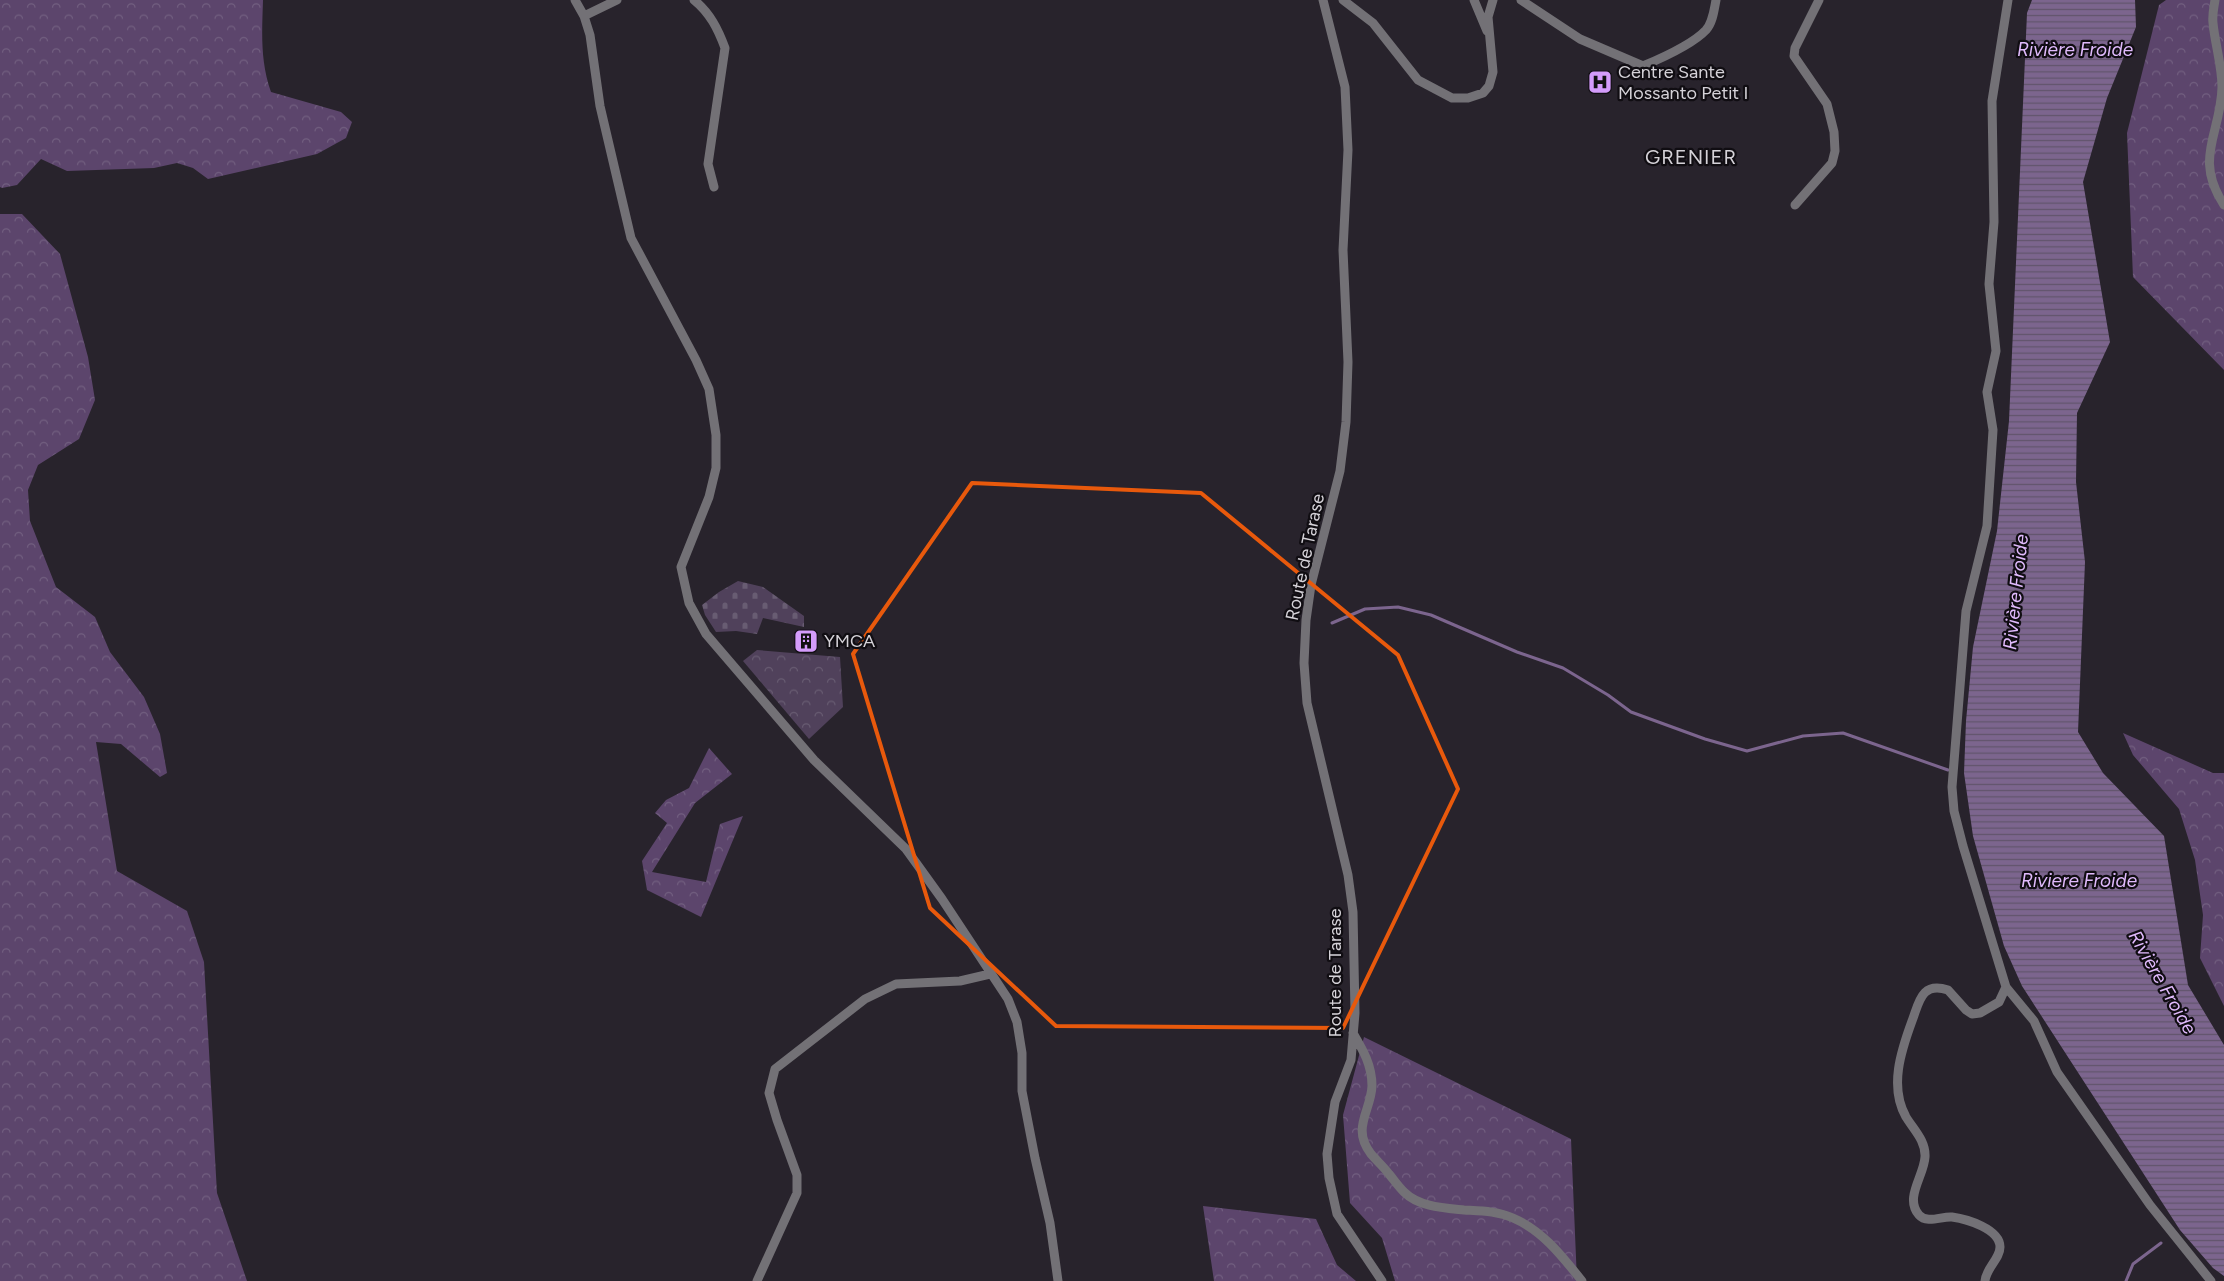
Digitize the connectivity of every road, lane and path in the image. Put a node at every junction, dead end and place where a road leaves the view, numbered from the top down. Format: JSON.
{"nodes":[{"id":1,"x":575,"y":0,"type":"edge"},
{"id":2,"x":617,"y":0,"type":"edge"},
{"id":3,"x":694,"y":0,"type":"edge"},
{"id":4,"x":1324,"y":0,"type":"edge"},
{"id":5,"x":1343,"y":0,"type":"edge"},
{"id":6,"x":1474,"y":0,"type":"edge"},
{"id":7,"x":1493,"y":0,"type":"edge"},
{"id":8,"x":1521,"y":0,"type":"edge"},
{"id":9,"x":1716,"y":0,"type":"edge"},
{"id":10,"x":1819,"y":0,"type":"edge"},
{"id":11,"x":2008,"y":0,"type":"edge"},
{"id":12,"x":2215,"y":0,"type":"edge"},
{"id":13,"x":584,"y":16,"type":"junction"},
{"id":14,"x":1490,"y":38,"type":"junction"},
{"id":15,"x":714,"y":187,"type":"dead end"},
{"id":16,"x":1795,"y":205,"type":"dead end"},
{"id":17,"x":2224,"y":205,"type":"edge"},
{"id":18,"x":990,"y":974,"type":"junction"},
{"id":19,"x":2006,"y":987,"type":"junction"},
{"id":20,"x":1353,"y":1033,"type":"junction"},
{"id":21,"x":757,"y":1281,"type":"edge"},
{"id":22,"x":1058,"y":1281,"type":"edge"},
{"id":23,"x":1382,"y":1281,"type":"edge"},
{"id":24,"x":1582,"y":1281,"type":"edge"},
{"id":25,"x":1985,"y":1281,"type":"edge"},
{"id":26,"x":2211,"y":1281,"type":"edge"}],
"edges":[{"from":1,"to":13,"type":"street"},
{"from":2,"to":13,"type":"street"},
{"from":3,"to":15,"type":"street"},
{"from":4,"to":20,"type":"street","name":"Route de Tarase"},
{"from":5,"to":14,"type":"street"},
{"from":6,"to":14,"type":"street"},
{"from":7,"to":14,"type":"street"},
{"from":8,"to":9,"type":"street"},
{"from":10,"to":16,"type":"street"},
{"from":11,"to":19,"type":"street"},
{"from":12,"to":17,"type":"street"},
{"from":13,"to":18,"type":"street"},
{"from":18,"to":21,"type":"street"},
{"from":18,"to":22,"type":"street"},
{"from":19,"to":25,"type":"street"},
{"from":19,"to":26,"type":"street"},
{"from":20,"to":23,"type":"street","name":"Route de Tarase"},
{"from":20,"to":24,"type":"street"}]}
